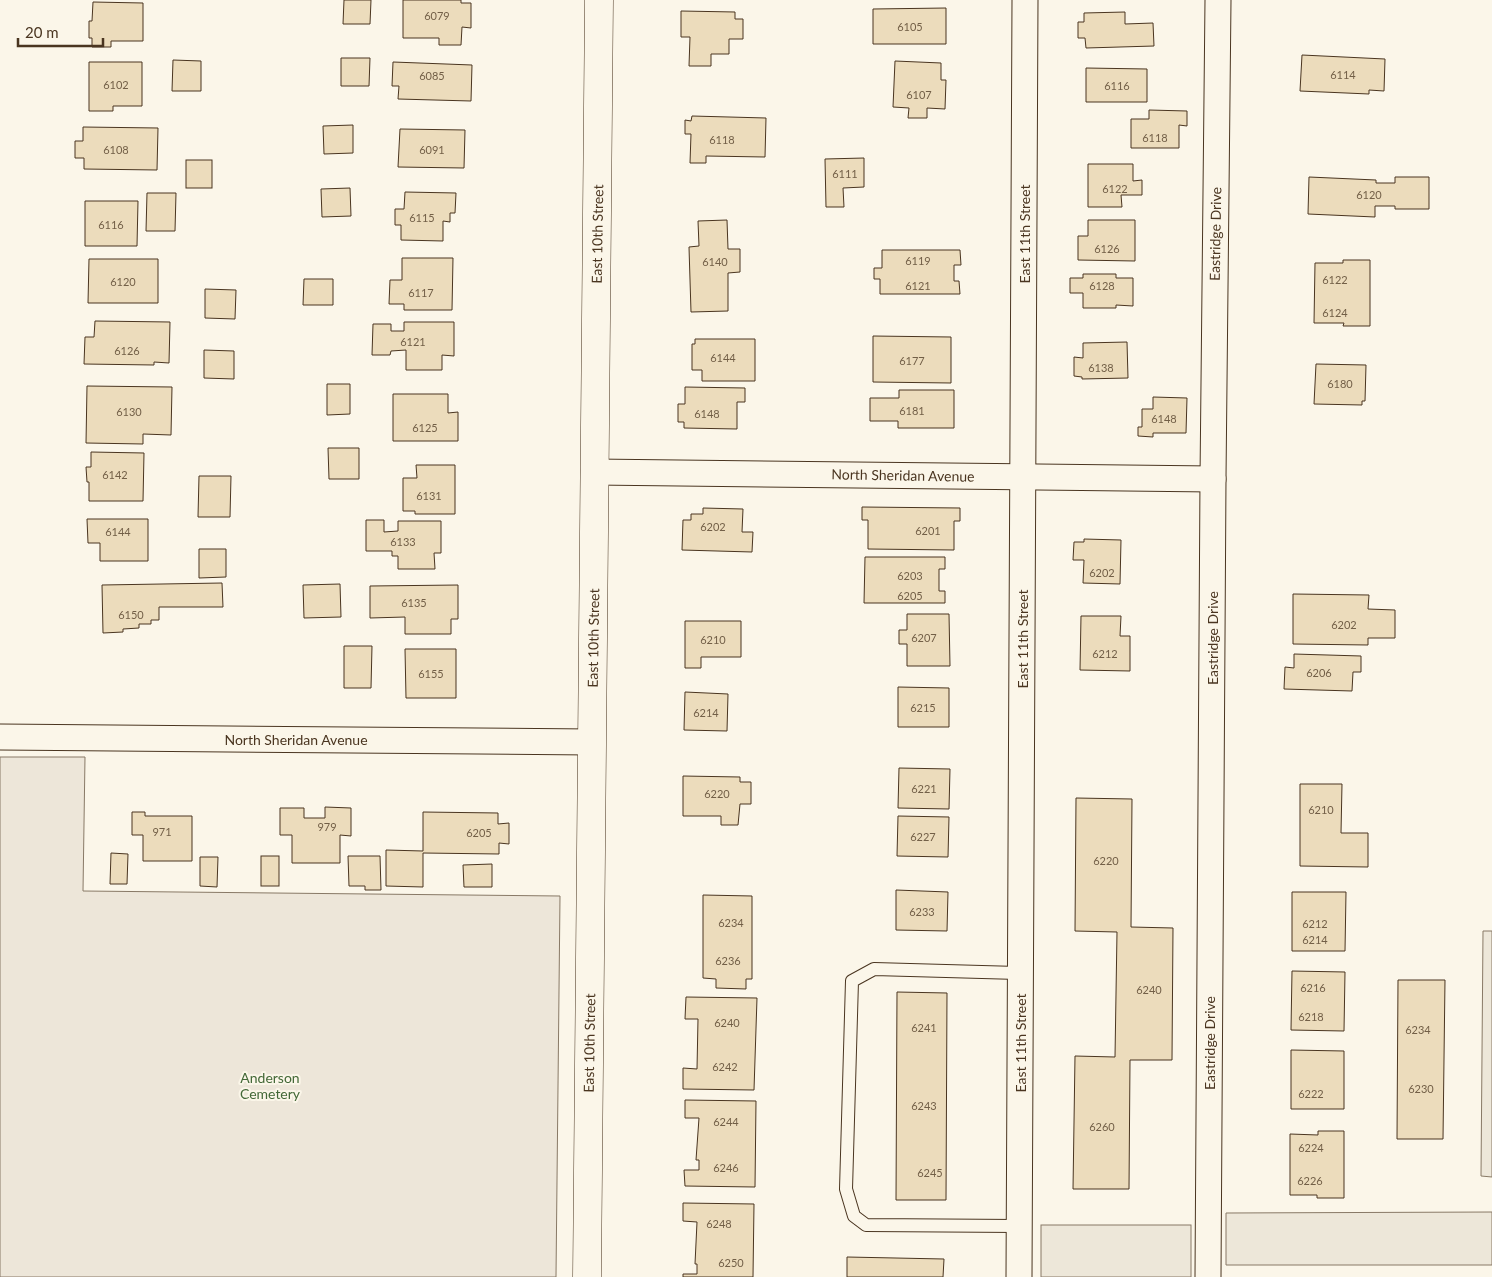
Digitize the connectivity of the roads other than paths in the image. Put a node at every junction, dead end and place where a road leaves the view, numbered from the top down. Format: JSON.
{"nodes":[{"id":1,"x":599,"y":0,"type":"edge"},
{"id":2,"x":1025,"y":0,"type":"edge"},
{"id":3,"x":1218,"y":0,"type":"edge"},
{"id":4,"x":594,"y":472,"type":"junction"},
{"id":5,"x":1023,"y":476,"type":"junction"},
{"id":6,"x":1212,"y":479,"type":"junction"},
{"id":7,"x":0,"y":737,"type":"edge"},
{"id":8,"x":592,"y":742,"type":"junction"},
{"id":9,"x":1020,"y":973,"type":"junction"},
{"id":10,"x":1019,"y":1226,"type":"junction"},
{"id":11,"x":587,"y":1277,"type":"edge"},
{"id":12,"x":1018,"y":1277,"type":"edge"},
{"id":13,"x":1208,"y":1277,"type":"edge"}],
"edges":[{"from":1,"to":4,"type":"main road","name":"East 10th Street"},
{"from":2,"to":5,"type":"street","name":"East 11th Street"},
{"from":3,"to":6,"type":"street","name":"Eastridge Drive"},
{"from":4,"to":5,"type":"street","name":"North Sheridan Avenue"},
{"from":4,"to":8,"type":"main road","name":"East 10th Street"},
{"from":5,"to":6,"type":"street","name":"North Sheridan Avenue"},
{"from":5,"to":9,"type":"street","name":"East 11th Street"},
{"from":6,"to":13,"type":"street","name":"Eastridge Drive"},
{"from":7,"to":8,"type":"street","name":"North Sheridan Avenue"},
{"from":8,"to":11,"type":"main road","name":"East 10th Street"},
{"from":9,"to":10,"type":"street","name":"East 11th Street"},
{"from":9,"to":10,"type":"lane"},
{"from":10,"to":12,"type":"street","name":"East 11th Street"}]}
